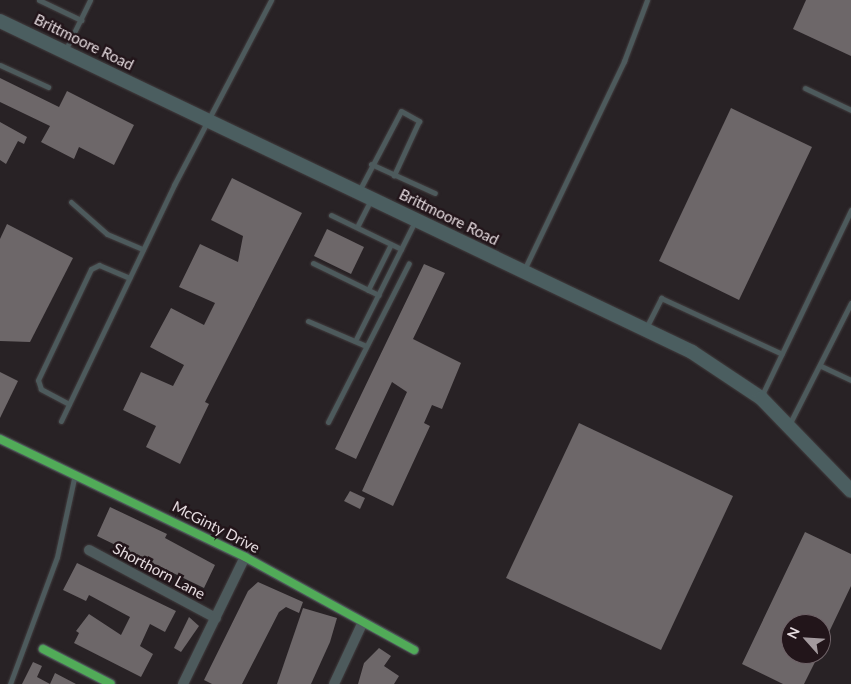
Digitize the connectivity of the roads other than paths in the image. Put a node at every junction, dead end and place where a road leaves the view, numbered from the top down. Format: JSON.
{"nodes":[{"id":1,"x":39,"y":0,"type":"edge"},
{"id":2,"x":90,"y":0,"type":"edge"},
{"id":3,"x":271,"y":0,"type":"edge"},
{"id":4,"x":647,"y":0,"type":"edge"},
{"id":5,"x":80,"y":20,"type":"junction"},
{"id":6,"x":0,"y":22,"type":"edge"},
{"id":7,"x":65,"y":52,"type":"junction"},
{"id":8,"x":0,"y":65,"type":"edge"},
{"id":9,"x":48,"y":87,"type":"dead end"},
{"id":10,"x":805,"y":88,"type":"dead end"},
{"id":11,"x":851,"y":110,"type":"edge"},
{"id":12,"x":210,"y":121,"type":"junction"},
{"id":13,"x":371,"y":164,"type":"junction"},
{"id":14,"x":394,"y":175,"type":"junction"},
{"id":15,"x":358,"y":192,"type":"junction"},
{"id":16,"x":435,"y":193,"type":"dead end"},
{"id":17,"x":372,"y":198,"type":"junction"},
{"id":18,"x":71,"y":202,"type":"dead end"},
{"id":19,"x":851,"y":210,"type":"edge"},
{"id":20,"x":331,"y":215,"type":"dead end"},
{"id":21,"x":416,"y":219,"type":"junction"},
{"id":22,"x":357,"y":227,"type":"junction"},
{"id":23,"x":391,"y":244,"type":"junction"},
{"id":24,"x":401,"y":248,"type":"junction"},
{"id":25,"x":143,"y":249,"type":"junction"},
{"id":26,"x":313,"y":263,"type":"dead end"},
{"id":27,"x":409,"y":263,"type":"dead end"},
{"id":28,"x":524,"y":270,"type":"junction"},
{"id":29,"x":129,"y":278,"type":"junction"},
{"id":30,"x":368,"y":290,"type":"junction"},
{"id":31,"x":379,"y":295,"type":"junction"},
{"id":32,"x":851,"y":302,"type":"edge"},
{"id":33,"x":308,"y":321,"type":"dead end"},
{"id":34,"x":646,"y":329,"type":"junction"},
{"id":35,"x":355,"y":341,"type":"junction"},
{"id":36,"x":366,"y":346,"type":"junction"},
{"id":37,"x":782,"y":354,"type":"junction"},
{"id":38,"x":821,"y":366,"type":"junction"},
{"id":39,"x":851,"y":380,"type":"edge"},
{"id":40,"x":761,"y":398,"type":"junction"},
{"id":41,"x":69,"y":404,"type":"junction"},
{"id":42,"x":61,"y":421,"type":"dead end"},
{"id":43,"x":328,"y":422,"type":"dead end"},
{"id":44,"x":789,"y":425,"type":"junction"},
{"id":45,"x":0,"y":439,"type":"edge"},
{"id":46,"x":75,"y":473,"type":"junction"},
{"id":47,"x":851,"y":491,"type":"edge"},
{"id":48,"x":89,"y":550,"type":"dead end"},
{"id":49,"x":245,"y":557,"type":"junction"},
{"id":50,"x":216,"y":618,"type":"junction"},
{"id":51,"x":362,"y":624,"type":"junction"},
{"id":52,"x":43,"y":650,"type":"dead end"},
{"id":53,"x":414,"y":650,"type":"dead end"},
{"id":54,"x":10,"y":684,"type":"edge"},
{"id":55,"x":111,"y":684,"type":"edge"},
{"id":56,"x":183,"y":684,"type":"edge"},
{"id":57,"x":334,"y":684,"type":"edge"}],
"edges":[{"from":1,"to":5,"type":"lane"},
{"from":2,"to":5,"type":"lane"},
{"from":3,"to":12,"type":"lane"},
{"from":4,"to":28,"type":"lane"},
{"from":5,"to":7,"type":"lane"},
{"from":6,"to":7,"type":"main road","name":"Brittmoore Road"},
{"from":7,"to":12,"type":"main road","name":"Brittmoore Road"},
{"from":8,"to":9,"type":"lane"},
{"from":10,"to":11,"type":"lane"},
{"from":12,"to":15,"type":"main road","name":"Brittmoore Road"},
{"from":12,"to":25,"type":"lane"},
{"from":13,"to":14,"type":"lane"},
{"from":13,"to":14,"type":"lane"},
{"from":13,"to":15,"type":"lane"},
{"from":14,"to":16,"type":"lane"},
{"from":15,"to":17,"type":"main road","name":"Brittmoore Road"},
{"from":17,"to":21,"type":"main road","name":"Brittmoore Road"},
{"from":17,"to":22,"type":"lane"},
{"from":18,"to":25,"type":"lane"},
{"from":19,"to":37,"type":"lane"},
{"from":20,"to":22,"type":"lane"},
{"from":21,"to":24,"type":"lane"},
{"from":21,"to":28,"type":"main road","name":"Brittmoore Road"},
{"from":22,"to":23,"type":"lane"},
{"from":23,"to":24,"type":"lane"},
{"from":23,"to":30,"type":"lane"},
{"from":24,"to":31,"type":"lane"},
{"from":25,"to":29,"type":"lane"},
{"from":26,"to":30,"type":"lane"},
{"from":27,"to":36,"type":"lane"},
{"from":28,"to":34,"type":"main road","name":"Brittmoore Road"},
{"from":29,"to":41,"type":"lane"},
{"from":29,"to":41,"type":"lane"},
{"from":30,"to":31,"type":"lane"},
{"from":31,"to":35,"type":"lane"},
{"from":32,"to":38,"type":"lane"},
{"from":33,"to":35,"type":"lane"},
{"from":34,"to":37,"type":"lane"},
{"from":34,"to":40,"type":"main road","name":"Brittmoore Road"},
{"from":35,"to":36,"type":"lane"},
{"from":36,"to":43,"type":"lane"},
{"from":37,"to":40,"type":"lane"},
{"from":38,"to":39,"type":"lane"},
{"from":38,"to":44,"type":"lane"},
{"from":40,"to":44,"type":"main road","name":"Brittmoore Road"},
{"from":41,"to":42,"type":"lane"},
{"from":44,"to":47,"type":"main road","name":"Brittmoore Road"},
{"from":45,"to":46,"type":"street","name":"McGinty Drive"},
{"from":46,"to":49,"type":"street","name":"McGinty Drive"},
{"from":46,"to":54,"type":"lane"},
{"from":48,"to":50,"type":"street","name":"Shorthorn Lane"},
{"from":49,"to":50,"type":"street"},
{"from":49,"to":51,"type":"street","name":"McGinty Drive"},
{"from":50,"to":56,"type":"street"},
{"from":51,"to":53,"type":"street","name":"McGinty Drive"},
{"from":51,"to":57,"type":"street"},
{"from":52,"to":55,"type":"street"}]}
